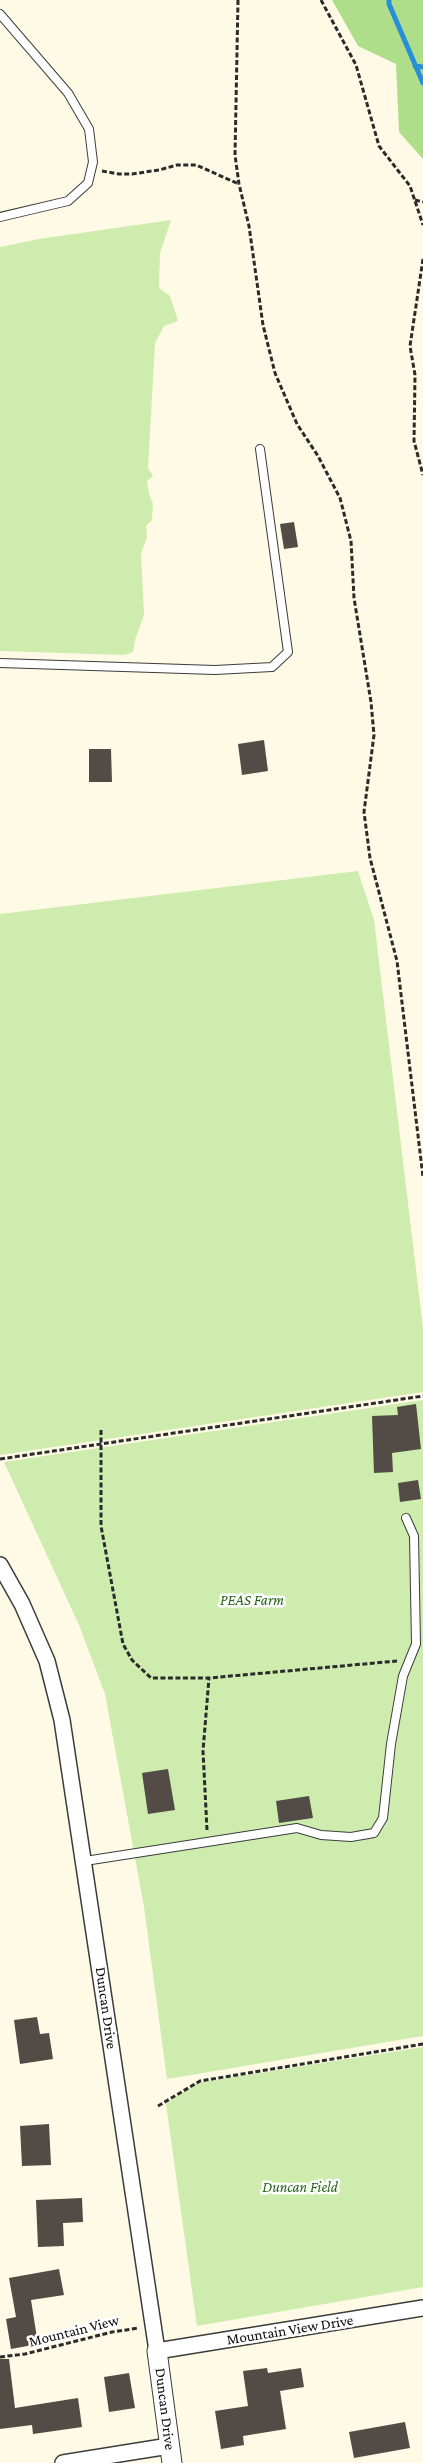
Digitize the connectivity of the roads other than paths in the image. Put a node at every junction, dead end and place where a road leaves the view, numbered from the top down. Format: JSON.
{"nodes":[{"id":1,"x":0,"y":14,"type":"edge"},
{"id":2,"x":0,"y":217,"type":"edge"},
{"id":3,"x":260,"y":449,"type":"dead end"},
{"id":4,"x":0,"y":663,"type":"edge"},
{"id":5,"x":406,"y":1518,"type":"dead end"},
{"id":6,"x":0,"y":1565,"type":"edge"},
{"id":7,"x":85,"y":1861,"type":"junction"},
{"id":8,"x":423,"y":2308,"type":"edge"},
{"id":9,"x":157,"y":2351,"type":"junction"},
{"id":10,"x":171,"y":2454,"type":"edge"},
{"id":11,"x":63,"y":2463,"type":"edge"}],
"edges":[{"from":1,"to":2,"type":"lane"},
{"from":3,"to":4,"type":"lane"},
{"from":5,"to":7,"type":"lane"},
{"from":6,"to":7,"type":"street","name":"Duncan Drive"},
{"from":7,"to":9,"type":"street","name":"Duncan Drive"},
{"from":8,"to":9,"type":"street","name":"Mountain View Drive"},
{"from":9,"to":10,"type":"street","name":"Duncan Drive"},
{"from":10,"to":11,"type":"street"}]}
